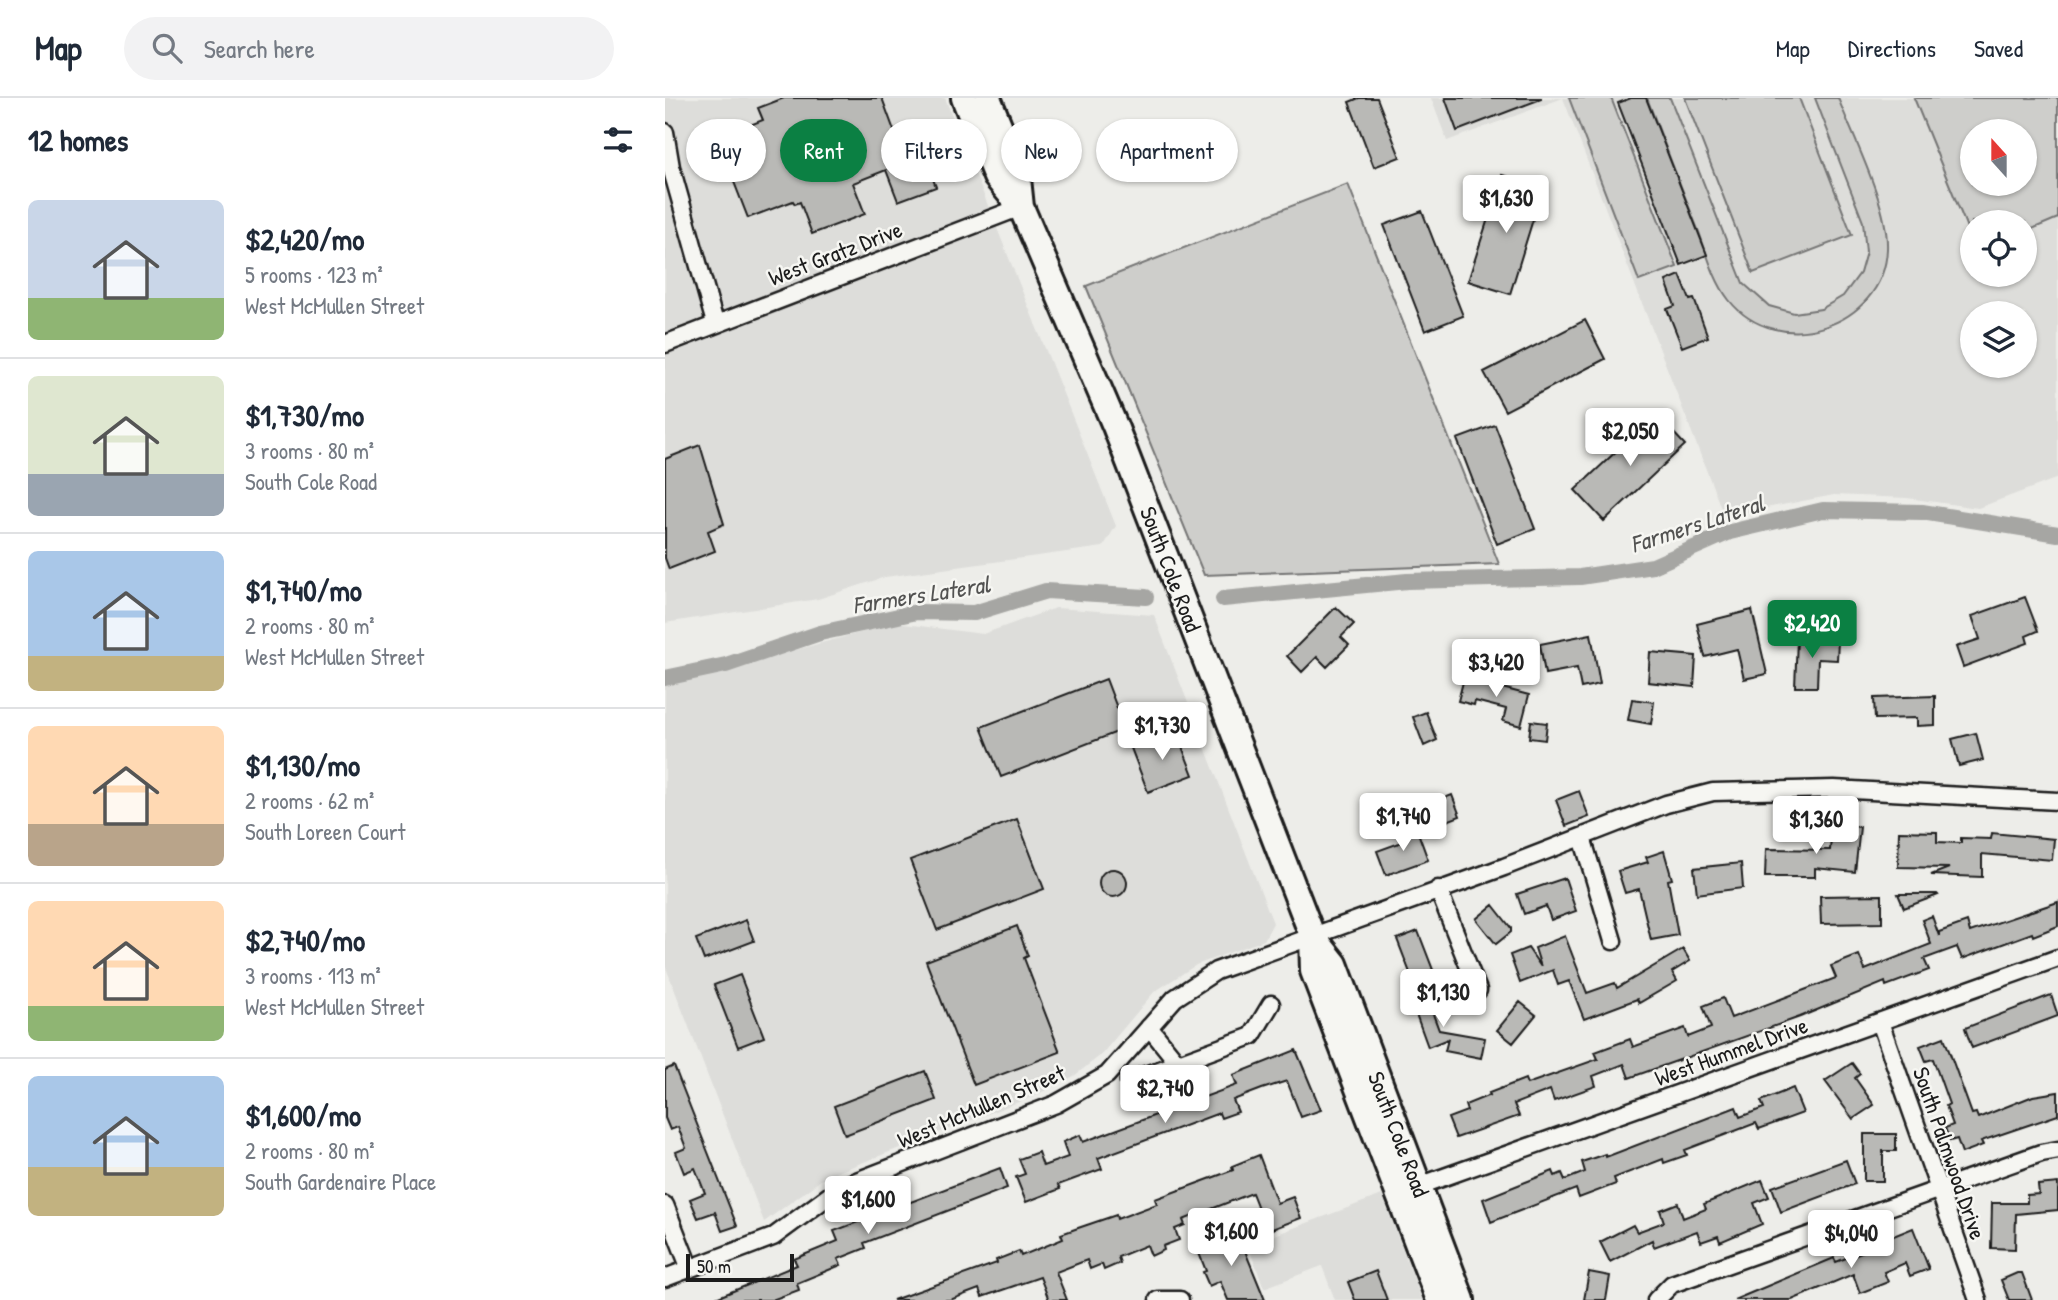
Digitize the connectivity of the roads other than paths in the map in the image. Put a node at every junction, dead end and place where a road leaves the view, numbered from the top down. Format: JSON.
{"nodes":[{"id":1,"x":964,"y":98,"type":"edge"},
{"id":2,"x":988,"y":98,"type":"edge"},
{"id":3,"x":665,"y":132,"type":"edge"},
{"id":4,"x":1021,"y":207,"type":"junction"},
{"id":5,"x":715,"y":323,"type":"junction"},
{"id":6,"x":665,"y":344,"type":"edge"},
{"id":7,"x":2058,"y":801,"type":"edge"},
{"id":8,"x":1582,"y":837,"type":"junction"},
{"id":9,"x":1438,"y":889,"type":"junction"},
{"id":10,"x":1312,"y":935,"type":"junction"},
{"id":11,"x":1613,"y":941,"type":"dead end"},
{"id":12,"x":2058,"y":958,"type":"edge"},
{"id":13,"x":1478,"y":990,"type":"dead end"},
{"id":14,"x":1271,"y":1004,"type":"dead end"},
{"id":15,"x":1880,"y":1022,"type":"junction"},
{"id":16,"x":1149,"y":1027,"type":"junction"},
{"id":17,"x":1178,"y":1063,"type":"junction"},
{"id":18,"x":1129,"y":1081,"type":"dead end"},
{"id":19,"x":2058,"y":1150,"type":"edge"},
{"id":20,"x":1419,"y":1186,"type":"junction"},
{"id":21,"x":1940,"y":1189,"type":"junction"},
{"id":22,"x":665,"y":1205,"type":"edge"},
{"id":23,"x":689,"y":1269,"type":"junction"},
{"id":24,"x":665,"y":1278,"type":"edge"},
{"id":25,"x":1657,"y":1299,"type":"edge"},
{"id":26,"x":1158,"y":1300,"type":"edge"},
{"id":27,"x":1180,"y":1300,"type":"edge"},
{"id":28,"x":1439,"y":1300,"type":"edge"},
{"id":29,"x":1462,"y":1300,"type":"edge"},
{"id":30,"x":1978,"y":1300,"type":"edge"}],
"edges":[{"from":1,"to":4,"type":"main road","name":"South Cole Road"},
{"from":2,"to":4,"type":"main road","name":"South Cole Road"},
{"from":3,"to":5,"type":"street"},
{"from":4,"to":5,"type":"street","name":"West Gratz Drive"},
{"from":4,"to":10,"type":"main road","name":"South Cole Road"},
{"from":5,"to":6,"type":"street","name":"West Gratz Drive"},
{"from":7,"to":8,"type":"street","name":"West McMullen Street"},
{"from":8,"to":9,"type":"street","name":"West McMullen Street"},
{"from":8,"to":11,"type":"street"},
{"from":9,"to":10,"type":"street","name":"West McMullen Street"},
{"from":9,"to":13,"type":"street"},
{"from":10,"to":16,"type":"street","name":"West McMullen Street"},
{"from":10,"to":20,"type":"main road","name":"South Cole Road"},
{"from":10,"to":28,"type":"main road","name":"South Cole Road"},
{"from":12,"to":15,"type":"street","name":"West Hummel Drive"},
{"from":14,"to":17,"type":"street"},
{"from":15,"to":20,"type":"street","name":"West Hummel Drive"},
{"from":15,"to":21,"type":"street","name":"South Palmwood Drive"},
{"from":16,"to":17,"type":"street"},
{"from":16,"to":23,"type":"street","name":"West McMullen Street"},
{"from":17,"to":18,"type":"street"},
{"from":19,"to":21,"type":"street"},
{"from":20,"to":29,"type":"main road","name":"South Cole Road"},
{"from":21,"to":25,"type":"street"},
{"from":21,"to":30,"type":"street","name":"South Palmwood Drive"},
{"from":22,"to":23,"type":"street"},
{"from":23,"to":24,"type":"street","name":"West McMullen Street"},
{"from":26,"to":27,"type":"street"}]}
